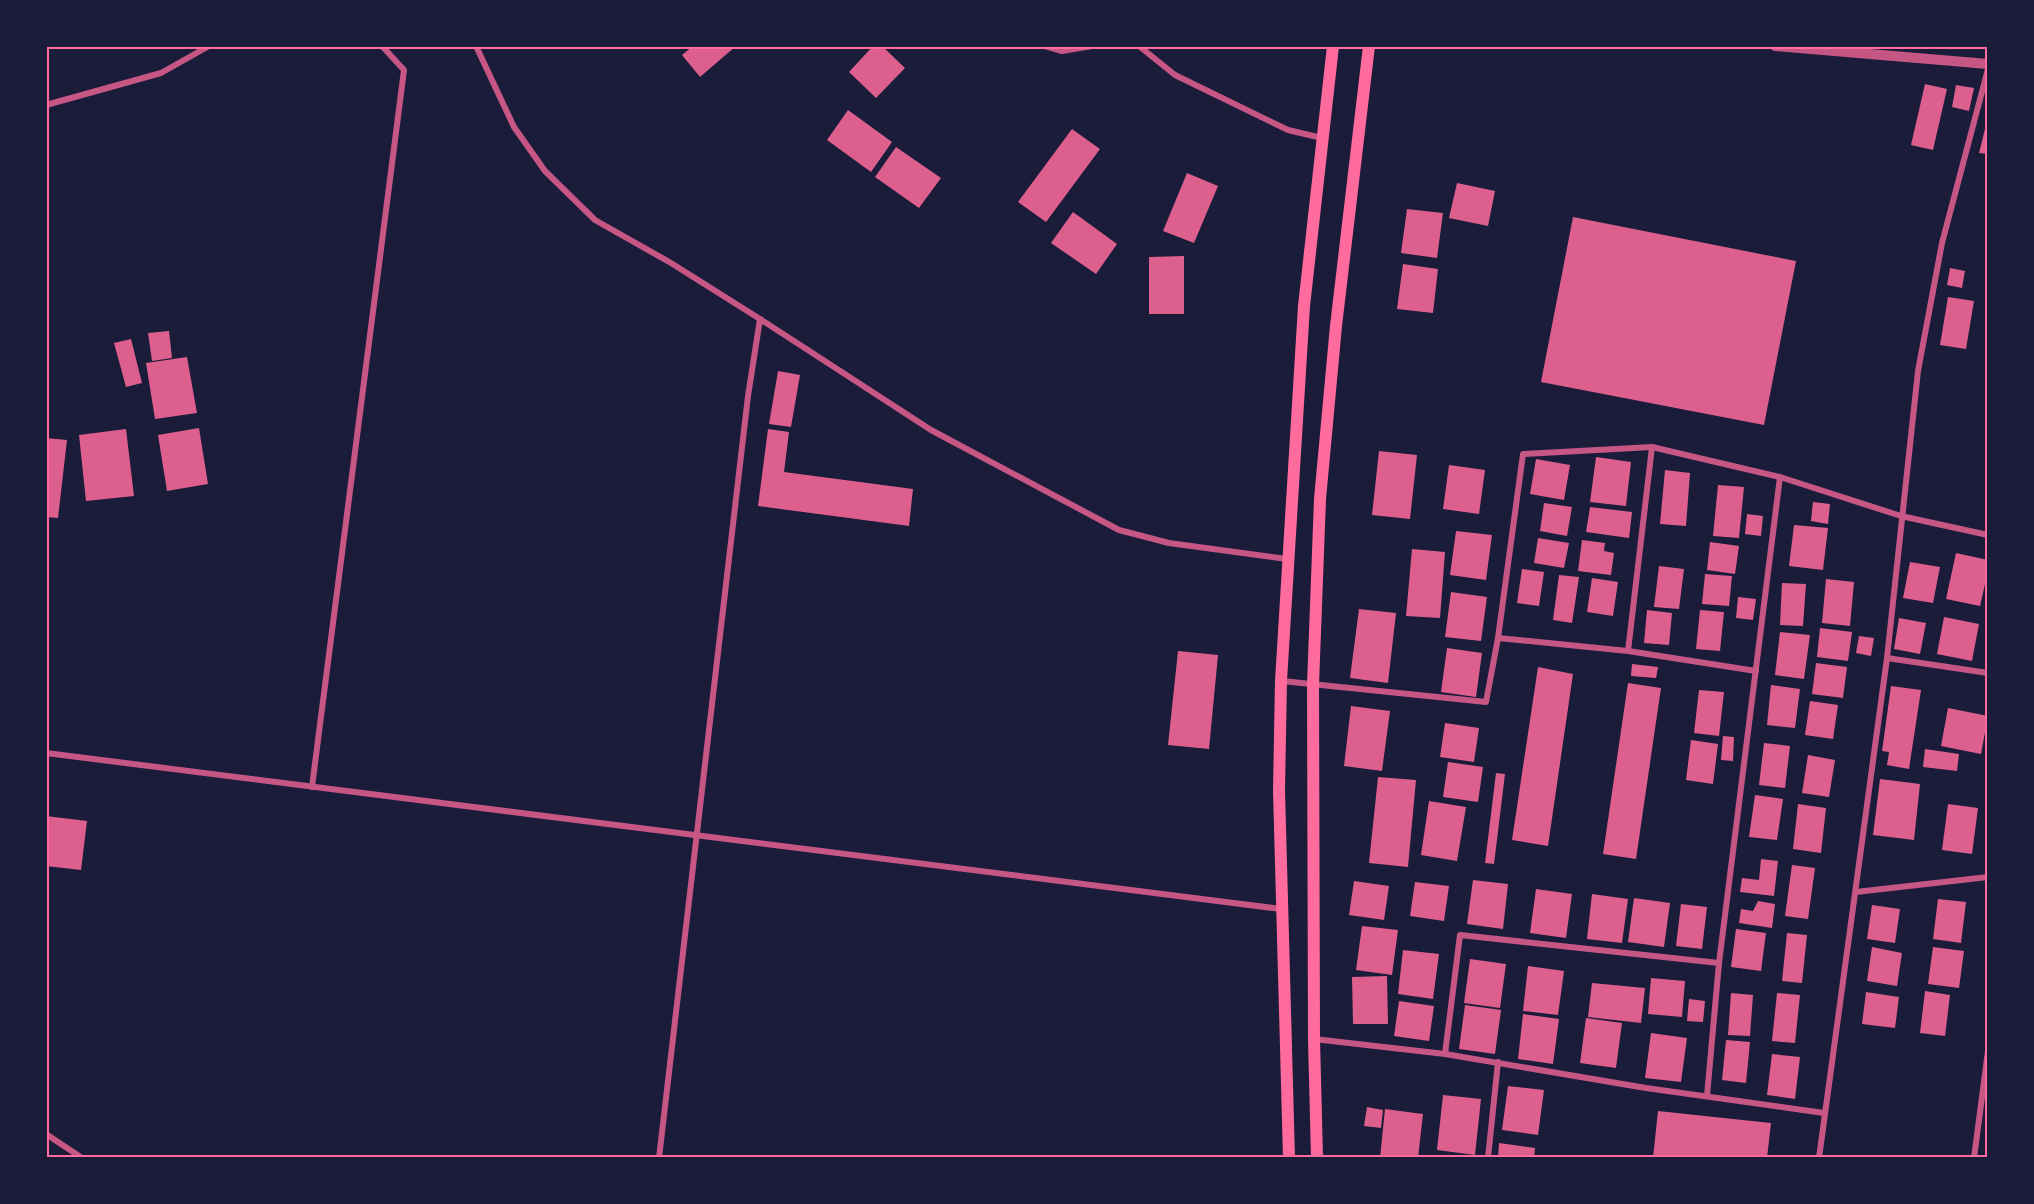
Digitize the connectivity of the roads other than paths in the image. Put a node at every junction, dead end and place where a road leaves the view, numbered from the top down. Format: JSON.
{"nodes":[{"id":1,"x":209,"y":46,"type":"edge"},
{"id":2,"x":382,"y":46,"type":"edge"},
{"id":3,"x":476,"y":46,"type":"edge"},
{"id":4,"x":1045,"y":46,"type":"edge"},
{"id":5,"x":1092,"y":46,"type":"edge"},
{"id":6,"x":1139,"y":46,"type":"edge"},
{"id":7,"x":1333,"y":46,"type":"edge"},
{"id":8,"x":1368,"y":46,"type":"edge"},
{"id":9,"x":1775,"y":46,"type":"edge"},
{"id":10,"x":1785,"y":47,"type":"edge"},
{"id":11,"x":1988,"y":64,"type":"edge"},
{"id":12,"x":1988,"y":69,"type":"edge"},
{"id":13,"x":46,"y":105,"type":"edge"},
{"id":14,"x":1323,"y":139,"type":"junction"},
{"id":15,"x":760,"y":319,"type":"junction"},
{"id":16,"x":1652,"y":447,"type":"junction"},
{"id":17,"x":1780,"y":477,"type":"junction"},
{"id":18,"x":1901,"y":516,"type":"junction"},
{"id":19,"x":1988,"y":535,"type":"edge"},
{"id":20,"x":1287,"y":559,"type":"junction"},
{"id":21,"x":1498,"y":638,"type":"junction"},
{"id":22,"x":1628,"y":651,"type":"junction"},
{"id":23,"x":1887,"y":658,"type":"junction"},
{"id":24,"x":1756,"y":671,"type":"junction"},
{"id":25,"x":1988,"y":673,"type":"edge"},
{"id":26,"x":1281,"y":681,"type":"junction"},
{"id":27,"x":1313,"y":685,"type":"junction"},
{"id":28,"x":46,"y":753,"type":"edge"},
{"id":29,"x":312,"y":787,"type":"junction"},
{"id":30,"x":696,"y":835,"type":"junction"},
{"id":31,"x":1988,"y":877,"type":"edge"},
{"id":32,"x":1856,"y":892,"type":"junction"},
{"id":33,"x":1281,"y":909,"type":"junction"},
{"id":34,"x":1719,"y":963,"type":"junction"},
{"id":35,"x":1314,"y":1039,"type":"junction"},
{"id":36,"x":1988,"y":1051,"type":"edge"},
{"id":37,"x":1445,"y":1053,"type":"junction"},
{"id":38,"x":1498,"y":1062,"type":"junction"},
{"id":39,"x":1707,"y":1096,"type":"junction"},
{"id":40,"x":1824,"y":1113,"type":"junction"},
{"id":41,"x":46,"y":1134,"type":"edge"},
{"id":42,"x":82,"y":1158,"type":"edge"},
{"id":43,"x":659,"y":1158,"type":"edge"},
{"id":44,"x":1288,"y":1158,"type":"edge"},
{"id":45,"x":1317,"y":1158,"type":"edge"},
{"id":46,"x":1488,"y":1158,"type":"edge"},
{"id":47,"x":1819,"y":1158,"type":"edge"},
{"id":48,"x":1974,"y":1158,"type":"edge"}],
"edges":[{"from":1,"to":13,"type":"street"},
{"from":2,"to":29,"type":"street"},
{"from":3,"to":15,"type":"street"},
{"from":4,"to":5,"type":"street"},
{"from":6,"to":14,"type":"street"},
{"from":7,"to":14,"type":"main road"},
{"from":8,"to":27,"type":"main road"},
{"from":9,"to":10,"type":"street"},
{"from":10,"to":11,"type":"street"},
{"from":12,"to":18,"type":"street"},
{"from":14,"to":20,"type":"main road"},
{"from":15,"to":20,"type":"street"},
{"from":15,"to":30,"type":"street"},
{"from":16,"to":17,"type":"street"},
{"from":16,"to":21,"type":"street"},
{"from":16,"to":22,"type":"street"},
{"from":17,"to":18,"type":"street"},
{"from":17,"to":24,"type":"street"},
{"from":18,"to":19,"type":"street"},
{"from":18,"to":23,"type":"street"},
{"from":20,"to":26,"type":"main road"},
{"from":21,"to":22,"type":"street"},
{"from":21,"to":27,"type":"street"},
{"from":22,"to":24,"type":"street"},
{"from":23,"to":25,"type":"street"},
{"from":23,"to":32,"type":"street"},
{"from":24,"to":34,"type":"street"},
{"from":26,"to":27,"type":"street"},
{"from":26,"to":33,"type":"main road"},
{"from":27,"to":35,"type":"main road"},
{"from":28,"to":29,"type":"street"},
{"from":29,"to":30,"type":"street"},
{"from":30,"to":33,"type":"street"},
{"from":30,"to":43,"type":"street"},
{"from":31,"to":32,"type":"street"},
{"from":32,"to":40,"type":"street"},
{"from":33,"to":44,"type":"main road"},
{"from":34,"to":37,"type":"street"},
{"from":34,"to":39,"type":"street"},
{"from":35,"to":37,"type":"street"},
{"from":35,"to":45,"type":"main road"},
{"from":36,"to":48,"type":"street"},
{"from":37,"to":38,"type":"street"},
{"from":38,"to":39,"type":"street"},
{"from":38,"to":46,"type":"street"},
{"from":39,"to":40,"type":"street"},
{"from":40,"to":47,"type":"street"},
{"from":41,"to":42,"type":"street"}]}
